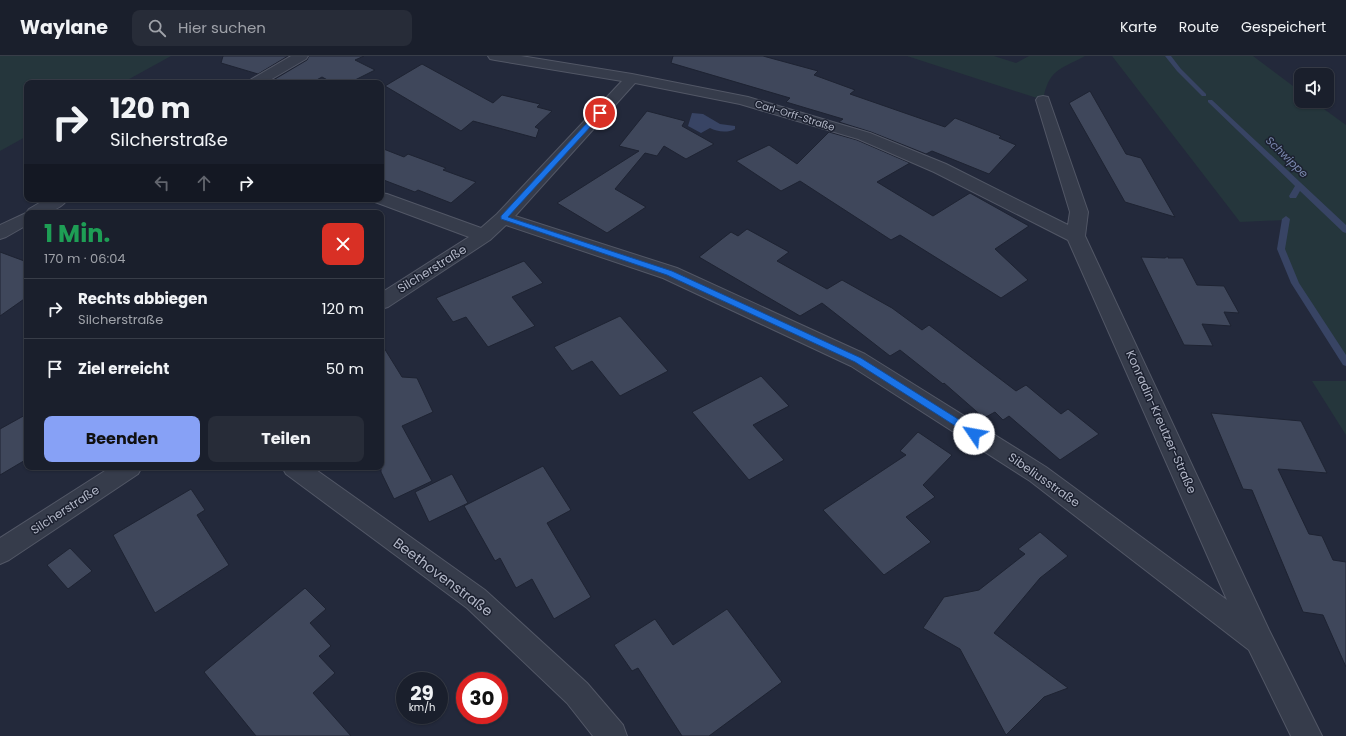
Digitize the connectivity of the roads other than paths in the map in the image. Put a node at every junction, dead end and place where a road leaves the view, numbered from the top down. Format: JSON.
{"nodes":[{"id":1,"x":301,"y":56,"type":"edge"},
{"id":2,"x":494,"y":56,"type":"edge"},
{"id":3,"x":632,"y":78,"type":"junction"},
{"id":4,"x":260,"y":80,"type":"edge"},
{"id":5,"x":1043,"y":100,"type":"dead end"},
{"id":6,"x":384,"y":199,"type":"edge"},
{"id":7,"x":54,"y":202,"type":"edge"},
{"id":8,"x":41,"y":210,"type":"edge"},
{"id":9,"x":503,"y":218,"type":"junction"},
{"id":10,"x":24,"y":220,"type":"edge"},
{"id":11,"x":0,"y":233,"type":"edge"},
{"id":12,"x":484,"y":236,"type":"junction"},
{"id":13,"x":1076,"y":236,"type":"junction"},
{"id":14,"x":384,"y":300,"type":"edge"},
{"id":15,"x":125,"y":470,"type":"edge"},
{"id":16,"x":298,"y":470,"type":"edge"},
{"id":17,"x":0,"y":552,"type":"edge"},
{"id":18,"x":1259,"y":640,"type":"junction"},
{"id":19,"x":612,"y":736,"type":"edge"},
{"id":20,"x":1307,"y":736,"type":"edge"}],
"edges":[{"from":1,"to":4,"type":"street"},
{"from":2,"to":3,"type":"street","name":"Carl-Orff-Straße"},
{"from":3,"to":9,"type":"street","name":"Silcherstraße"},
{"from":3,"to":13,"type":"street","name":"Carl-Orff-Straße"},
{"from":5,"to":13,"type":"street"},
{"from":6,"to":12,"type":"street","name":"Silcherstraße"},
{"from":7,"to":8,"type":"street"},
{"from":9,"to":12,"type":"street","name":"Silcherstraße"},
{"from":9,"to":18,"type":"street","name":"Sibeliusstraße"},
{"from":10,"to":11,"type":"street"},
{"from":12,"to":14,"type":"street","name":"Silcherstraße"},
{"from":13,"to":18,"type":"street","name":"Konradin-Kreutzer-Straße"},
{"from":15,"to":17,"type":"street","name":"Silcherstraße"},
{"from":16,"to":19,"type":"street","name":"Beethovenstraße"},
{"from":18,"to":20,"type":"street","name":"Konradin-Kreutzer-Straße"}]}
